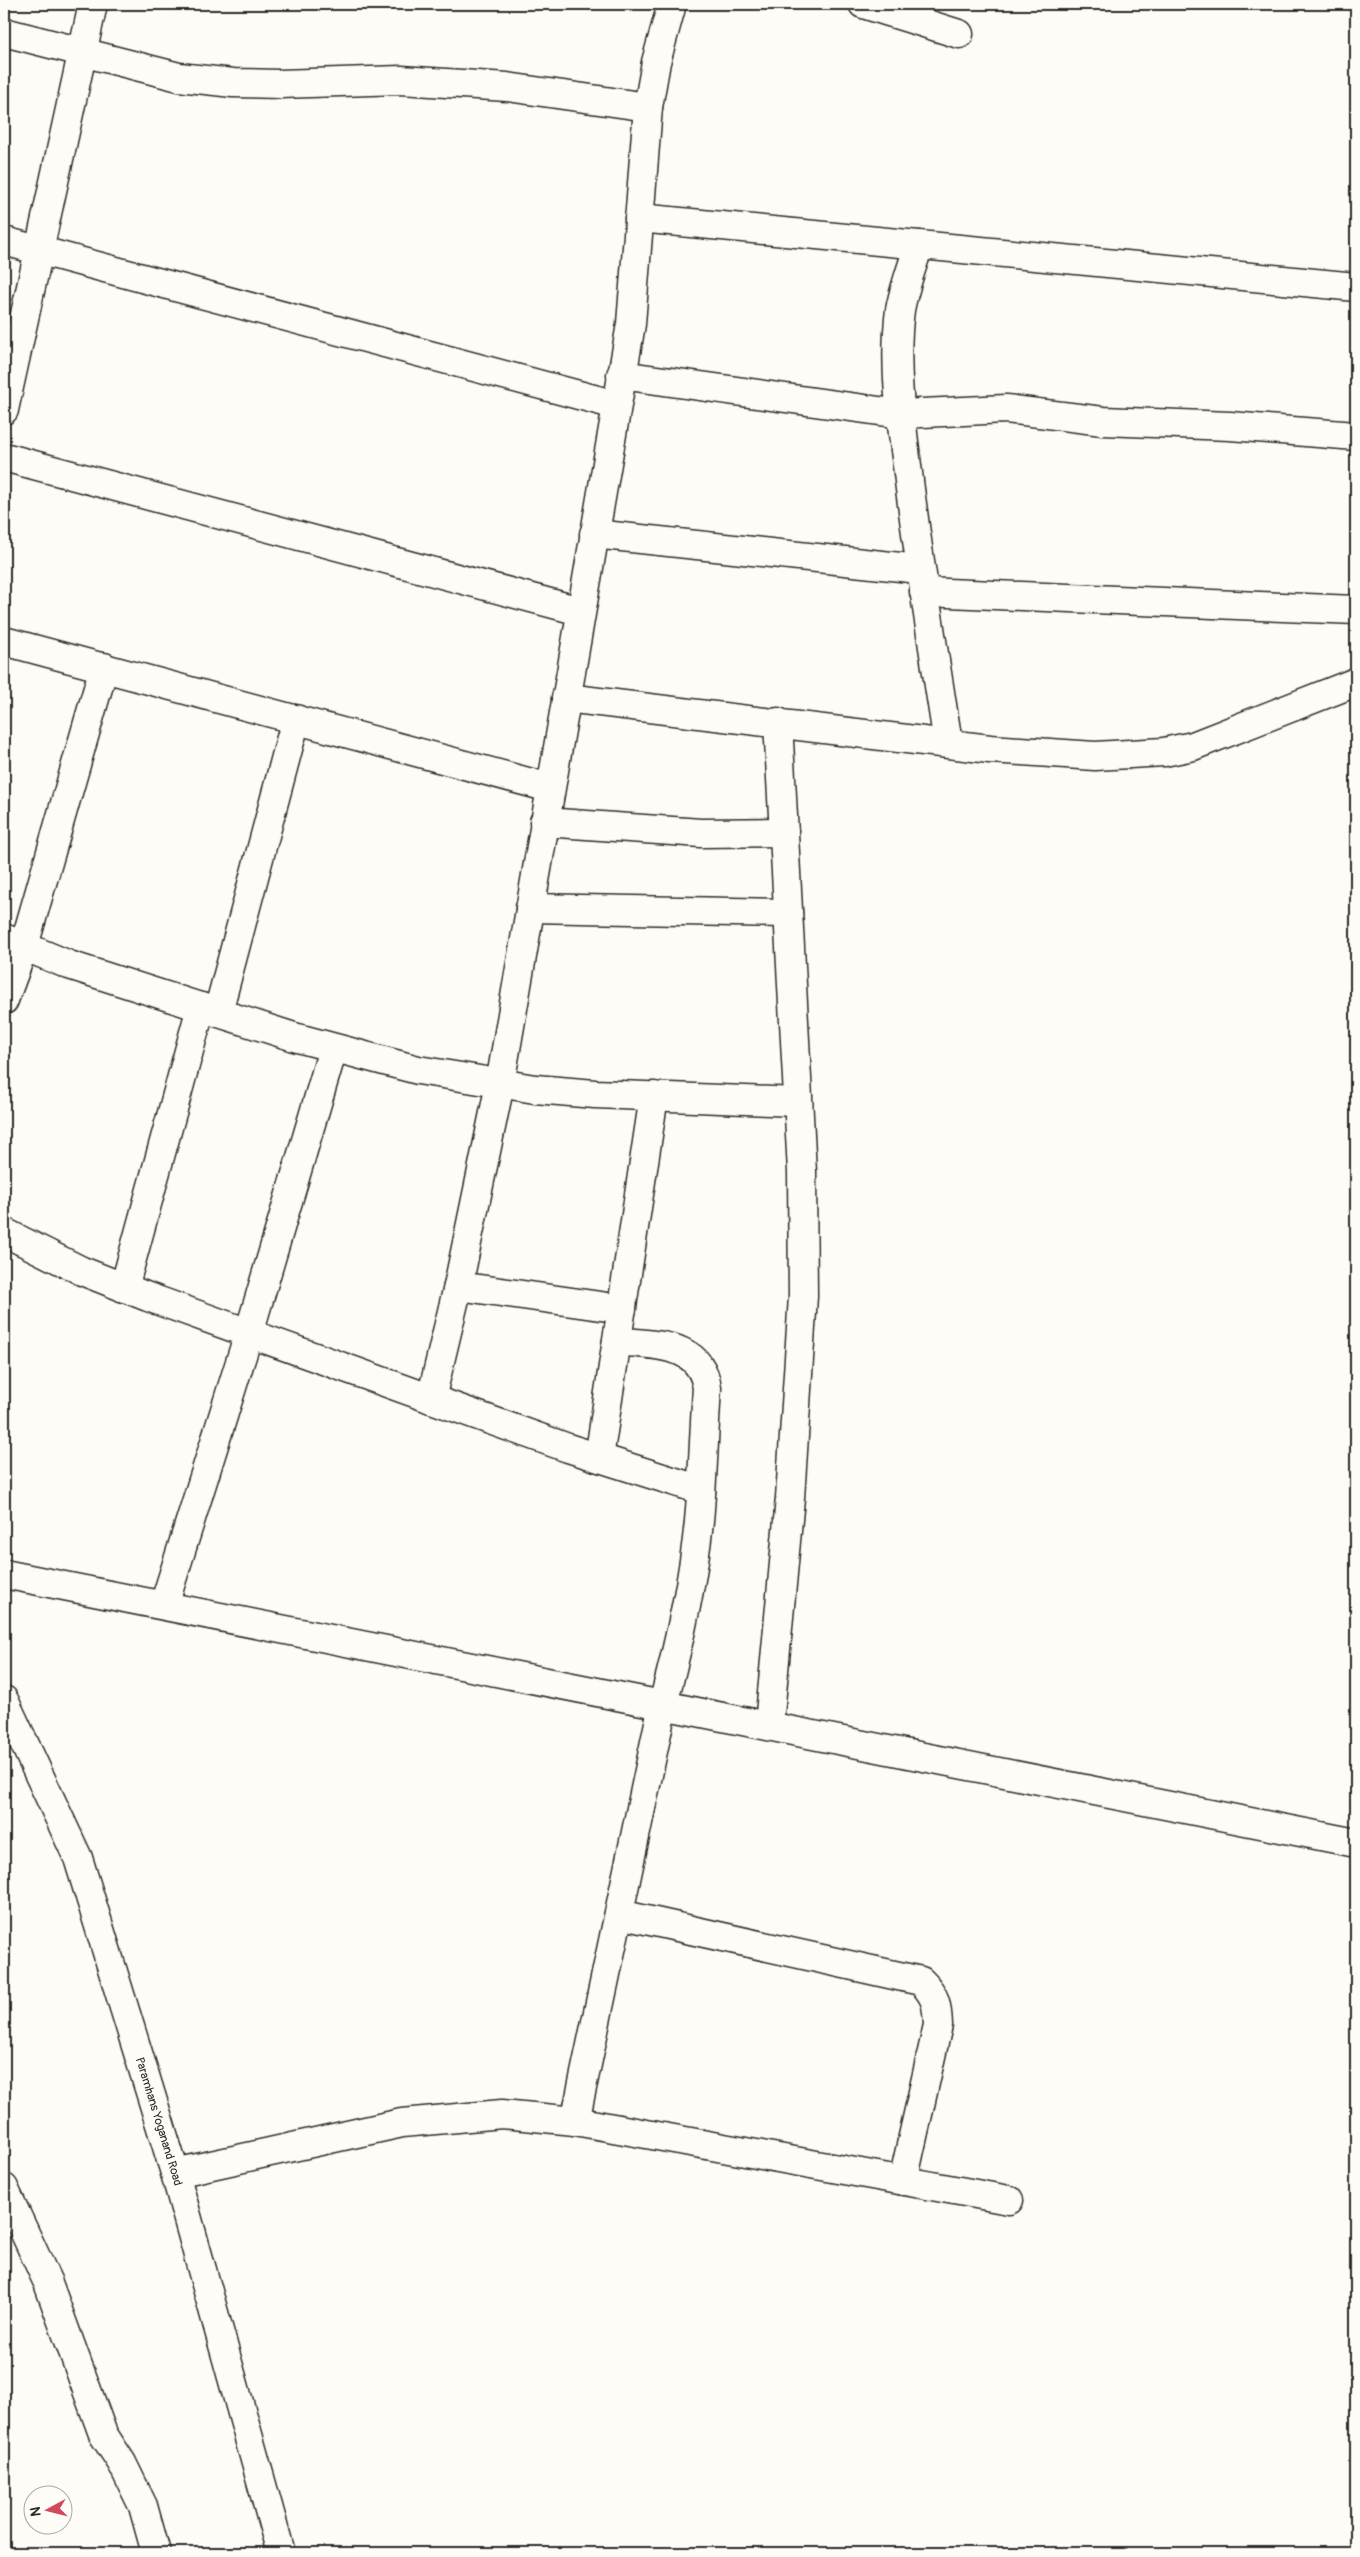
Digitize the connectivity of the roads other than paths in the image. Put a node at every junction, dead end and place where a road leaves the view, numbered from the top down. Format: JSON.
{"nodes":[{"id":1,"x":93,"y":4,"type":"edge"},
{"id":2,"x":672,"y":4,"type":"edge"},
{"id":3,"x":863,"y":4,"type":"edge"},
{"id":4,"x":4,"y":32,"type":"edge"},
{"id":5,"x":959,"y":34,"type":"dead end"},
{"id":6,"x":83,"y":52,"type":"junction"},
{"id":7,"x":648,"y":107,"type":"junction"},
{"id":8,"x":639,"y":218,"type":"junction"},
{"id":9,"x":4,"y":241,"type":"edge"},
{"id":10,"x":919,"y":245,"type":"junction"},
{"id":11,"x":40,"y":251,"type":"junction"},
{"id":12,"x":1356,"y":286,"type":"edge"},
{"id":13,"x":621,"y":375,"type":"junction"},
{"id":14,"x":616,"y":405,"type":"junction"},
{"id":15,"x":4,"y":410,"type":"edge"},
{"id":16,"x":901,"y":414,"type":"junction"},
{"id":17,"x":1356,"y":436,"type":"edge"},
{"id":18,"x":4,"y":457,"type":"edge"},
{"id":19,"x":594,"y":534,"type":"junction"},
{"id":20,"x":922,"y":580,"type":"junction"},
{"id":21,"x":1356,"y":610,"type":"edge"},
{"id":22,"x":580,"y":611,"type":"junction"},
{"id":23,"x":4,"y":641,"type":"edge"},
{"id":24,"x":104,"y":667,"type":"junction"},
{"id":25,"x":1356,"y":682,"type":"edge"},
{"id":26,"x":566,"y":698,"type":"junction"},
{"id":27,"x":296,"y":719,"type":"junction"},
{"id":28,"x":778,"y":722,"type":"junction"},
{"id":29,"x":948,"y":743,"type":"junction"},
{"id":30,"x":550,"y":788,"type":"junction"},
{"id":31,"x":544,"y":822,"type":"junction"},
{"id":32,"x":784,"y":832,"type":"junction"},
{"id":33,"x":530,"y":908,"type":"junction"},
{"id":34,"x":788,"y":913,"type":"junction"},
{"id":35,"x":14,"y":942,"type":"edge"},
{"id":36,"x":4,"y":1000,"type":"edge"},
{"id":37,"x":210,"y":1010,"type":"junction"},
{"id":38,"x":333,"y":1049,"type":"junction"},
{"id":39,"x":500,"y":1084,"type":"junction"},
{"id":40,"x":654,"y":1096,"type":"junction"},
{"id":41,"x":797,"y":1102,"type":"junction"},
{"id":42,"x":4,"y":1232,"type":"edge"},
{"id":43,"x":458,"y":1286,"type":"junction"},
{"id":44,"x":124,"y":1288,"type":"junction"},
{"id":45,"x":622,"y":1309,"type":"junction"},
{"id":46,"x":249,"y":1333,"type":"junction"},
{"id":47,"x":617,"y":1341,"type":"junction"},
{"id":48,"x":431,"y":1398,"type":"junction"},
{"id":49,"x":599,"y":1458,"type":"junction"},
{"id":50,"x":701,"y":1490,"type":"junction"},
{"id":51,"x":4,"y":1574,"type":"edge"},
{"id":52,"x":164,"y":1605,"type":"junction"},
{"id":53,"x":4,"y":1700,"type":"edge"},
{"id":54,"x":663,"y":1704,"type":"junction"},
{"id":55,"x":769,"y":1725,"type":"junction"},
{"id":56,"x":1356,"y":1843,"type":"edge"},
{"id":57,"x":619,"y":1914,"type":"junction"},
{"id":58,"x":575,"y":2121,"type":"junction"},
{"id":59,"x":175,"y":2173,"type":"junction"},
{"id":60,"x":902,"y":2181,"type":"junction"},
{"id":61,"x":4,"y":2188,"type":"edge"},
{"id":62,"x":1009,"y":2200,"type":"dead end"},
{"id":63,"x":156,"y":2553,"type":"edge"},
{"id":64,"x":281,"y":2553,"type":"edge"}],
"edges":[{"from":1,"to":6,"type":"street"},
{"from":2,"to":7,"type":"street"},
{"from":3,"to":5,"type":"street"},
{"from":4,"to":6,"type":"street"},
{"from":6,"to":7,"type":"street"},
{"from":6,"to":11,"type":"street"},
{"from":7,"to":8,"type":"street"},
{"from":8,"to":10,"type":"street"},
{"from":8,"to":13,"type":"street"},
{"from":9,"to":11,"type":"street"},
{"from":10,"to":12,"type":"street"},
{"from":10,"to":16,"type":"street"},
{"from":11,"to":14,"type":"street"},
{"from":11,"to":15,"type":"street"},
{"from":13,"to":14,"type":"street"},
{"from":13,"to":16,"type":"street"},
{"from":14,"to":19,"type":"street"},
{"from":16,"to":17,"type":"street"},
{"from":16,"to":20,"type":"street"},
{"from":18,"to":22,"type":"street"},
{"from":19,"to":20,"type":"street"},
{"from":19,"to":22,"type":"street"},
{"from":20,"to":21,"type":"street"},
{"from":20,"to":29,"type":"street"},
{"from":22,"to":26,"type":"street"},
{"from":23,"to":24,"type":"street"},
{"from":24,"to":27,"type":"street"},
{"from":24,"to":35,"type":"street"},
{"from":25,"to":29,"type":"street"},
{"from":26,"to":28,"type":"street"},
{"from":26,"to":30,"type":"street"},
{"from":27,"to":30,"type":"street"},
{"from":27,"to":37,"type":"street"},
{"from":28,"to":29,"type":"street"},
{"from":28,"to":32,"type":"street"},
{"from":30,"to":31,"type":"street"},
{"from":31,"to":32,"type":"street"},
{"from":31,"to":33,"type":"street"},
{"from":32,"to":34,"type":"street"},
{"from":33,"to":34,"type":"street"},
{"from":33,"to":39,"type":"street"},
{"from":34,"to":41,"type":"street"},
{"from":35,"to":36,"type":"street"},
{"from":35,"to":37,"type":"street"},
{"from":37,"to":38,"type":"street"},
{"from":37,"to":44,"type":"street"},
{"from":38,"to":39,"type":"street"},
{"from":38,"to":46,"type":"street"},
{"from":39,"to":40,"type":"street"},
{"from":39,"to":43,"type":"street"},
{"from":40,"to":41,"type":"street"},
{"from":40,"to":45,"type":"street"},
{"from":41,"to":55,"type":"street"},
{"from":42,"to":44,"type":"street"},
{"from":43,"to":45,"type":"street"},
{"from":43,"to":48,"type":"street"},
{"from":44,"to":46,"type":"street"},
{"from":45,"to":47,"type":"street"},
{"from":46,"to":48,"type":"street"},
{"from":46,"to":52,"type":"street"},
{"from":47,"to":49,"type":"street"},
{"from":47,"to":50,"type":"street"},
{"from":48,"to":49,"type":"street"},
{"from":49,"to":50,"type":"street"},
{"from":50,"to":54,"type":"street"},
{"from":51,"to":52,"type":"street"},
{"from":52,"to":54,"type":"street"},
{"from":53,"to":59,"type":"street","name":"Paramhans Yoganand Road"},
{"from":54,"to":55,"type":"street"},
{"from":54,"to":57,"type":"street"},
{"from":55,"to":56,"type":"street"},
{"from":57,"to":58,"type":"street"},
{"from":57,"to":60,"type":"street"},
{"from":58,"to":59,"type":"street"},
{"from":58,"to":60,"type":"street"},
{"from":59,"to":64,"type":"street","name":"Paramhans Yoganand Road"},
{"from":60,"to":62,"type":"street"},
{"from":61,"to":63,"type":"street"}]}
